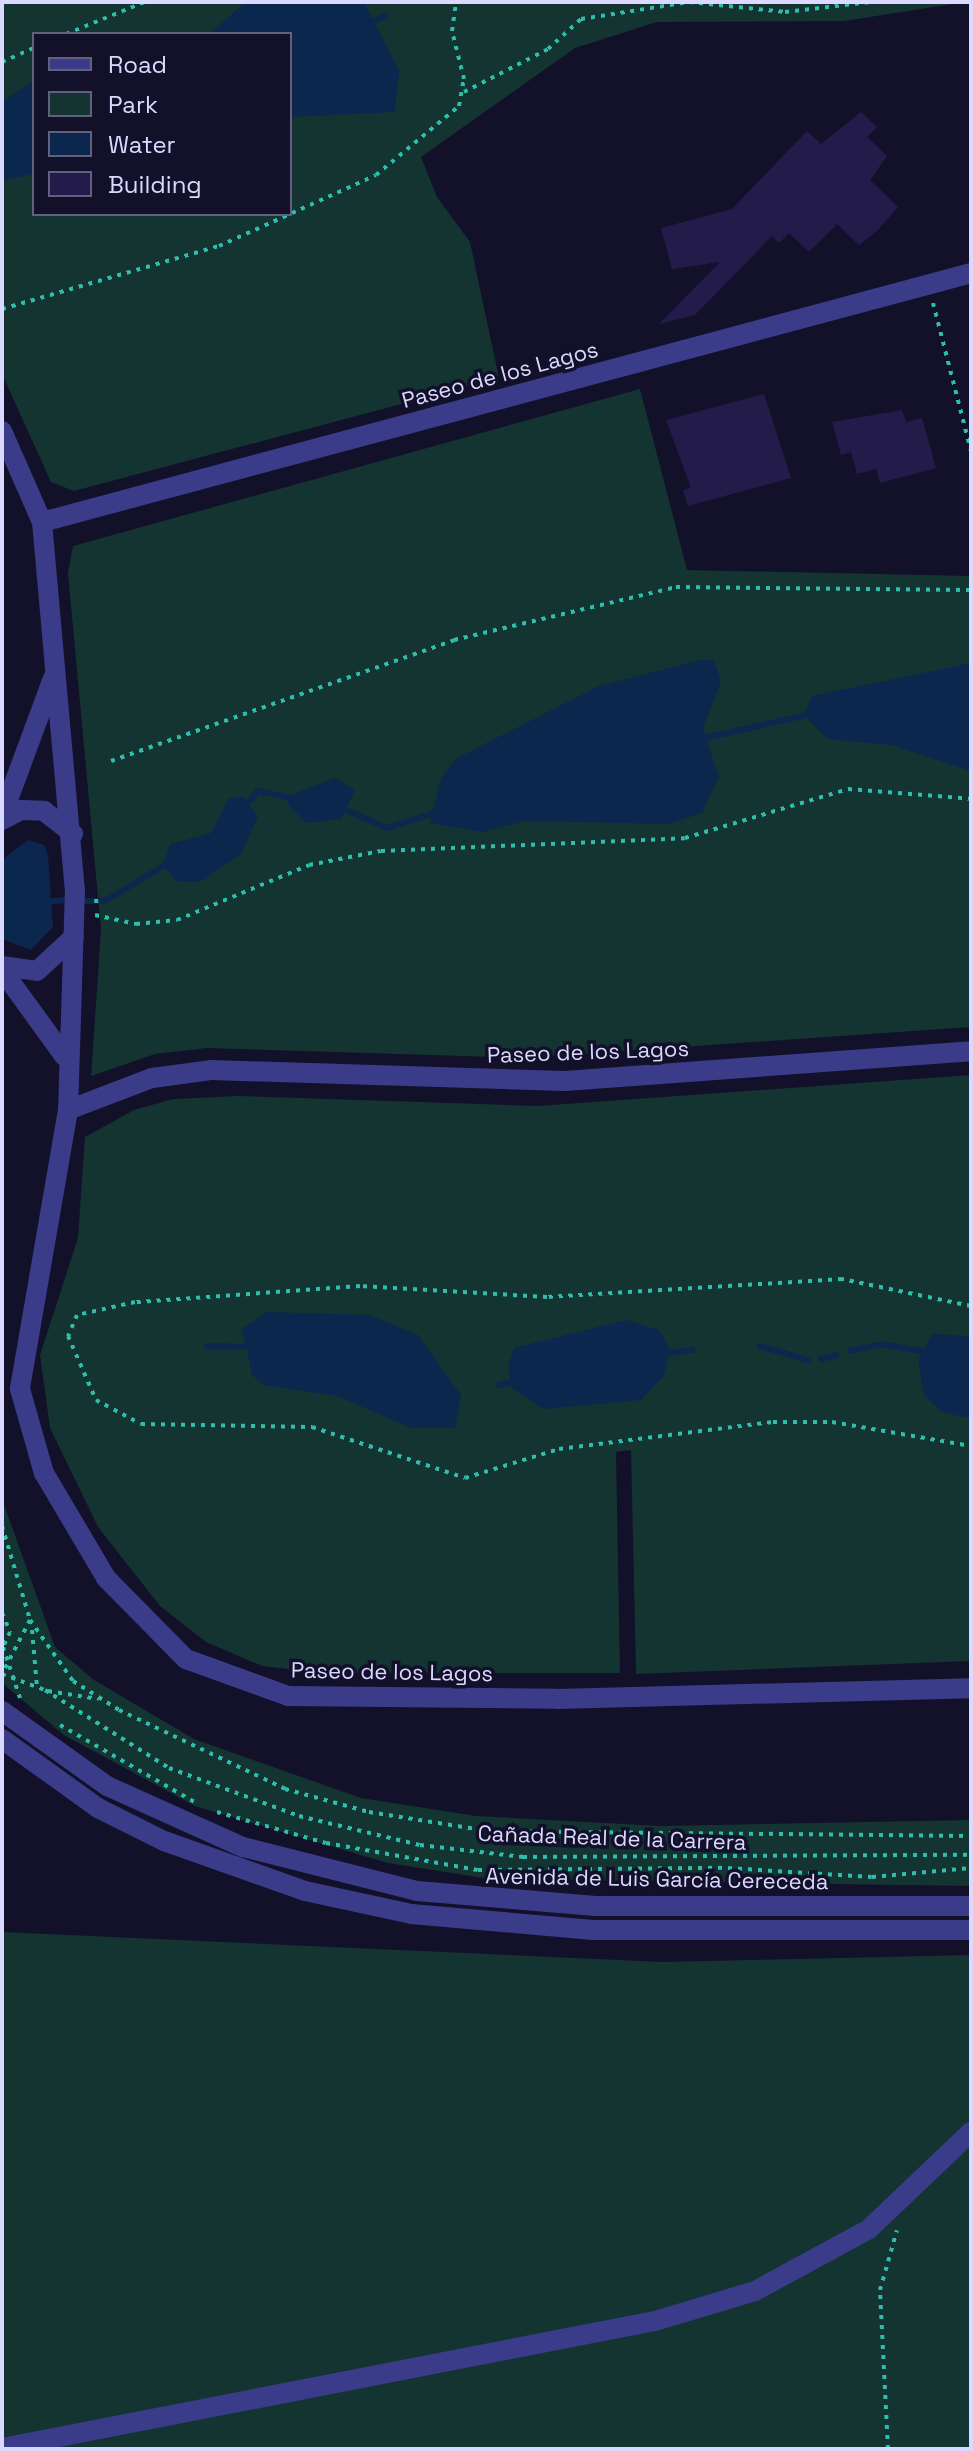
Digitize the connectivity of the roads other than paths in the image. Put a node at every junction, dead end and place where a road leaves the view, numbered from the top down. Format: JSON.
{"nodes":[{"id":1,"x":971,"y":273,"type":"edge"},
{"id":2,"x":2,"y":431,"type":"edge"},
{"id":3,"x":42,"y":522,"type":"junction"},
{"id":4,"x":55,"y":670,"type":"junction"},
{"id":5,"x":2,"y":818,"type":"edge"},
{"id":6,"x":73,"y":834,"type":"junction"},
{"id":7,"x":75,"y":936,"type":"junction"},
{"id":8,"x":2,"y":968,"type":"edge"},
{"id":9,"x":971,"y":1051,"type":"edge"},
{"id":10,"x":65,"y":1057,"type":"junction"},
{"id":11,"x":68,"y":1110,"type":"junction"},
{"id":12,"x":971,"y":1688,"type":"edge"},
{"id":13,"x":2,"y":1711,"type":"edge"},
{"id":14,"x":2,"y":1739,"type":"edge"},
{"id":15,"x":971,"y":1906,"type":"edge"},
{"id":16,"x":971,"y":1930,"type":"edge"},
{"id":17,"x":971,"y":2132,"type":"edge"},
{"id":18,"x":2,"y":2448,"type":"edge"}],
"edges":[{"from":1,"to":3,"type":"street","name":"Paseo de los Lagos"},
{"from":2,"to":3,"type":"street","name":"Paseo de los Lagos"},
{"from":3,"to":4,"type":"street","name":"Paseo de los Lagos"},
{"from":4,"to":5,"type":"street","name":"Paseo de los Lagos"},
{"from":4,"to":6,"type":"street","name":"Paseo de los Lagos"},
{"from":5,"to":6,"type":"street","name":"Paseo de los Lagos"},
{"from":6,"to":7,"type":"street","name":"Paseo de los Lagos"},
{"from":7,"to":8,"type":"street"},
{"from":7,"to":10,"type":"street","name":"Paseo de los Lagos"},
{"from":8,"to":10,"type":"street"},
{"from":9,"to":11,"type":"street","name":"Paseo de los Lagos"},
{"from":10,"to":11,"type":"street","name":"Paseo de los Lagos"},
{"from":11,"to":12,"type":"street","name":"Paseo de los Lagos"},
{"from":13,"to":15,"type":"street","name":"Avenida de Luis García Cereceda"},
{"from":14,"to":16,"type":"street"},
{"from":17,"to":18,"type":"street"}]}
